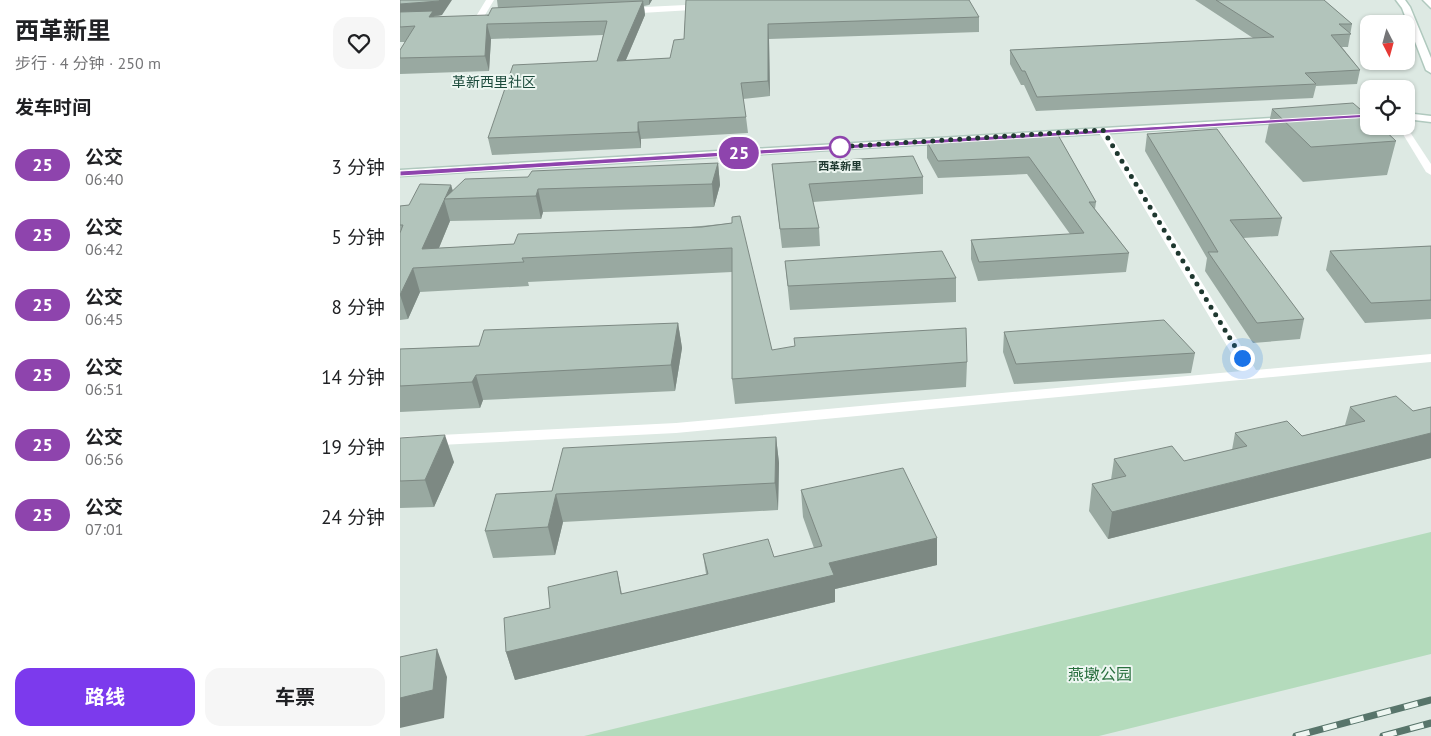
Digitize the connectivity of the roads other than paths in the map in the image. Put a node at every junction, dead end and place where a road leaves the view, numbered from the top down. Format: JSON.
{"nodes":[{"id":1,"x":490,"y":0,"type":"edge"},
{"id":2,"x":1400,"y":0,"type":"edge"},
{"id":3,"x":1427,"y":0,"type":"edge"},
{"id":4,"x":1431,"y":6,"type":"edge"},
{"id":5,"x":714,"y":7,"type":"edge"},
{"id":6,"x":617,"y":11,"type":"edge"},
{"id":7,"x":489,"y":17,"type":"edge"},
{"id":8,"x":469,"y":18,"type":"edge"},
{"id":9,"x":479,"y":18,"type":"junction"},
{"id":10,"x":1431,"y":70,"type":"edge"},
{"id":11,"x":1415,"y":117,"type":"edge"},
{"id":12,"x":1431,"y":119,"type":"edge"},
{"id":13,"x":1300,"y":120,"type":"edge"},
{"id":14,"x":1103,"y":130,"type":"junction"},
{"id":15,"x":1408,"y":135,"type":"edge"},
{"id":16,"x":1431,"y":172,"type":"edge"},
{"id":17,"x":400,"y":173,"type":"edge"},
{"id":18,"x":1431,"y":358,"type":"edge"},
{"id":19,"x":1252,"y":374,"type":"junction"},
{"id":20,"x":400,"y":442,"type":"edge"}],
"edges":[{"from":1,"to":9,"type":"street"},
{"from":2,"to":10,"type":"street"},
{"from":3,"to":4,"type":"street"},
{"from":5,"to":6,"type":"street"},
{"from":7,"to":9,"type":"street"},
{"from":8,"to":9,"type":"street"},
{"from":11,"to":12,"type":"street"},
{"from":13,"to":14,"type":"street"},
{"from":14,"to":17,"type":"street"},
{"from":14,"to":19,"type":"street"},
{"from":15,"to":16,"type":"lane"},
{"from":18,"to":19,"type":"street"},
{"from":19,"to":20,"type":"street"}]}
